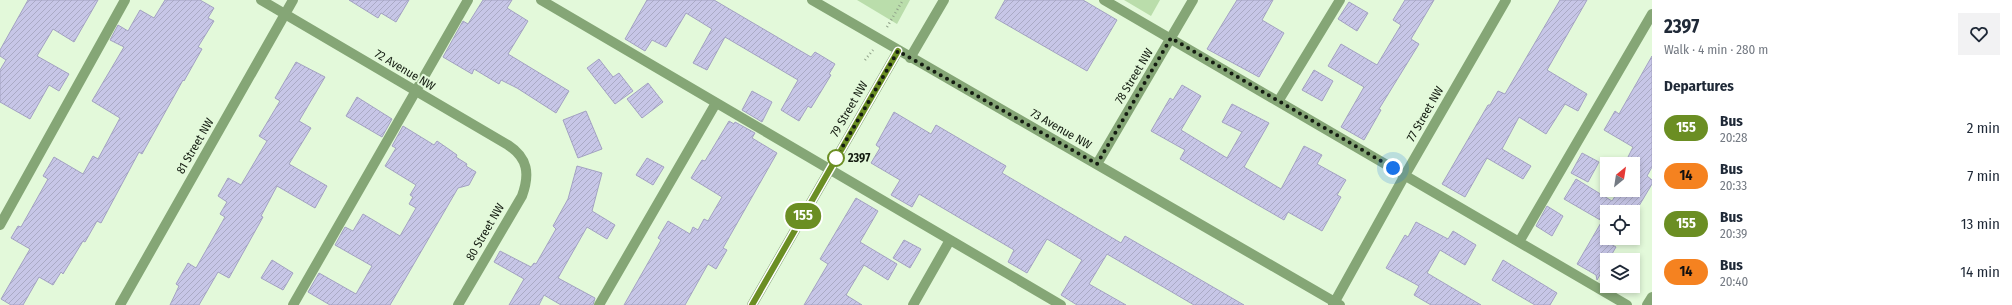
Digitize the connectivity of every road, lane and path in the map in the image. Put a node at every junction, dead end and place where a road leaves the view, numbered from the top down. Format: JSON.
{"nodes":[{"id":1,"x":125,"y":0,"type":"edge"},
{"id":2,"x":261,"y":0,"type":"edge"},
{"id":3,"x":293,"y":0,"type":"edge"},
{"id":4,"x":468,"y":0,"type":"edge"},
{"id":5,"x":541,"y":0,"type":"edge"},
{"id":6,"x":812,"y":0,"type":"edge"},
{"id":7,"x":944,"y":0,"type":"edge"},
{"id":8,"x":1104,"y":0,"type":"edge"},
{"id":9,"x":1193,"y":0,"type":"edge"},
{"id":10,"x":1340,"y":0,"type":"edge"},
{"id":11,"x":1506,"y":0,"type":"edge"},
{"id":12,"x":285,"y":14,"type":"junction"},
{"id":13,"x":1652,"y":14,"type":"edge"},
{"id":14,"x":1171,"y":38,"type":"junction"},
{"id":15,"x":898,"y":51,"type":"junction"},
{"id":16,"x":910,"y":58,"type":"junction"},
{"id":17,"x":415,"y":91,"type":"junction"},
{"id":18,"x":1279,"y":100,"type":"junction"},
{"id":19,"x":716,"y":103,"type":"junction"},
{"id":20,"x":1097,"y":164,"type":"junction"},
{"id":21,"x":527,"y":170,"type":"joint"},
{"id":22,"x":829,"y":170,"type":"junction"},
{"id":23,"x":1405,"y":175,"type":"junction"},
{"id":24,"x":0,"y":224,"type":"edge"},
{"id":25,"x":950,"y":240,"type":"junction"},
{"id":26,"x":1519,"y":242,"type":"junction"},
{"id":27,"x":1652,"y":297,"type":"edge"},
{"id":28,"x":1336,"y":304,"type":"edge"},
{"id":29,"x":120,"y":305,"type":"edge"},
{"id":30,"x":293,"y":305,"type":"edge"},
{"id":31,"x":458,"y":305,"type":"edge"},
{"id":32,"x":599,"y":305,"type":"edge"},
{"id":33,"x":752,"y":305,"type":"edge"},
{"id":34,"x":913,"y":305,"type":"edge"},
{"id":35,"x":1061,"y":305,"type":"edge"},
{"id":36,"x":1626,"y":305,"type":"edge"},
{"id":37,"x":1647,"y":305,"type":"edge"}],
"edges":[{"from":1,"to":24,"type":"street"},
{"from":2,"to":12,"type":"street","name":"72 Avenue NW"},
{"from":3,"to":12,"type":"street","name":"81 Street NW"},
{"from":4,"to":17,"type":"street"},
{"from":5,"to":19,"type":"street"},
{"from":6,"to":15,"type":"street","name":"73 Avenue NW"},
{"from":7,"to":16,"type":"street"},
{"from":8,"to":14,"type":"street"},
{"from":9,"to":14,"type":"street","name":"78 Street NW"},
{"from":10,"to":18,"type":"street"},
{"from":11,"to":23,"type":"street","name":"77 Street NW"},
{"from":12,"to":17,"type":"street","name":"72 Avenue NW"},
{"from":12,"to":29,"type":"street","name":"81 Street NW"},
{"from":13,"to":26,"type":"street"},
{"from":14,"to":18,"type":"street"},
{"from":14,"to":20,"type":"street","name":"78 Street NW"},
{"from":15,"to":16,"type":"street","name":"73 Avenue NW"},
{"from":15,"to":22,"type":"street","name":"79 Street NW"},
{"from":16,"to":20,"type":"street","name":"73 Avenue NW"},
{"from":17,"to":21,"type":"street","name":"72 Avenue NW"},
{"from":17,"to":30,"type":"street"},
{"from":18,"to":23,"type":"street"},
{"from":19,"to":22,"type":"street"},
{"from":19,"to":32,"type":"street"},
{"from":20,"to":28,"type":"street","name":"73 Avenue NW"},
{"from":21,"to":31,"type":"street","name":"80 Street NW"},
{"from":22,"to":25,"type":"street"},
{"from":22,"to":33,"type":"street","name":"79 Street NW"},
{"from":23,"to":26,"type":"street"},
{"from":23,"to":28,"type":"street","name":"77 Street NW"},
{"from":25,"to":34,"type":"street"},
{"from":25,"to":35,"type":"street"},
{"from":26,"to":36,"type":"street"},
{"from":27,"to":37,"type":"street"}]}
